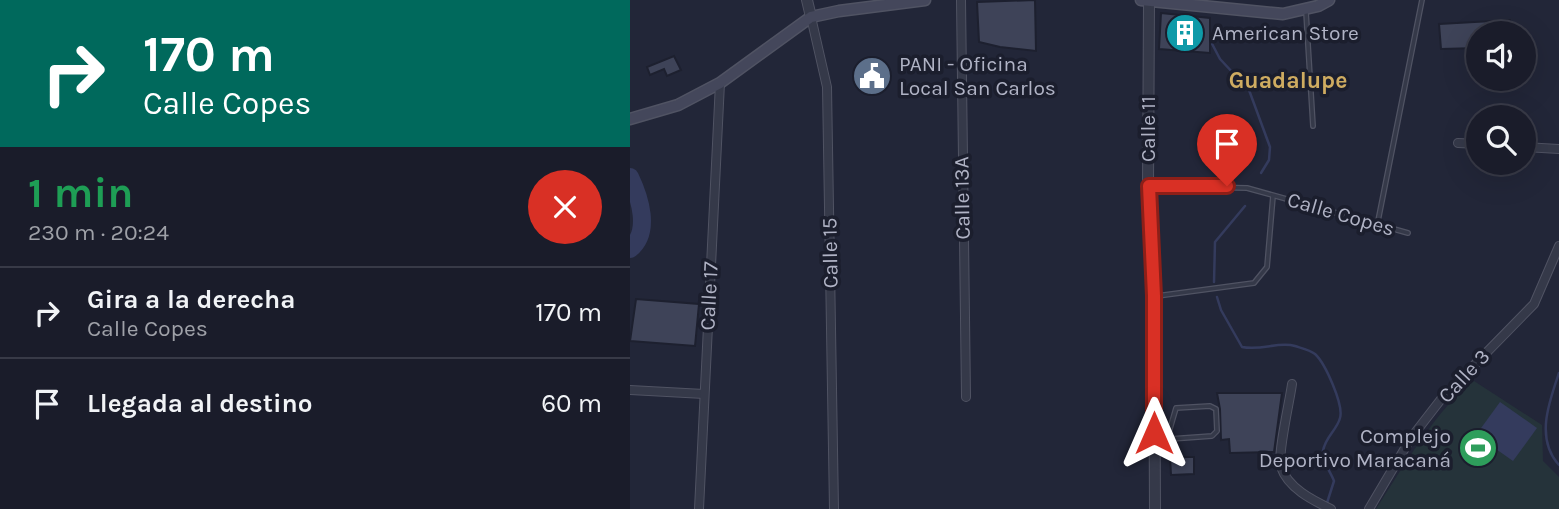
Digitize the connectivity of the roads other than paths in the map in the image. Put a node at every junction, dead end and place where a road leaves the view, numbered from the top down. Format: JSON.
{"nodes":[{"id":1,"x":807,"y":0,"type":"edge"},
{"id":2,"x":925,"y":0,"type":"edge"},
{"id":3,"x":961,"y":0,"type":"edge"},
{"id":4,"x":1141,"y":0,"type":"edge"},
{"id":5,"x":1329,"y":0,"type":"edge"},
{"id":6,"x":1422,"y":0,"type":"edge"},
{"id":7,"x":1149,"y":1,"type":"edge"},
{"id":8,"x":1216,"y":3,"type":"edge"},
{"id":9,"x":1306,"y":10,"type":"junction"},
{"id":10,"x":811,"y":17,"type":"junction"},
{"id":11,"x":717,"y":82,"type":"junction"},
{"id":12,"x":630,"y":119,"type":"edge"},
{"id":13,"x":1313,"y":126,"type":"dead end"},
{"id":14,"x":1458,"y":144,"type":"dead end"},
{"id":15,"x":1466,"y":144,"type":"edge"},
{"id":16,"x":1536,"y":148,"type":"edge"},
{"id":17,"x":1559,"y":149,"type":"edge"},
{"id":18,"x":1149,"y":186,"type":"junction"},
{"id":19,"x":1273,"y":196,"type":"junction"},
{"id":20,"x":1377,"y":226,"type":"junction"},
{"id":21,"x":1408,"y":233,"type":"dead end"},
{"id":22,"x":1559,"y":246,"type":"edge"},
{"id":23,"x":1154,"y":296,"type":"junction"},
{"id":24,"x":1292,"y":384,"type":"dead end"},
{"id":25,"x":630,"y":390,"type":"edge"},
{"id":26,"x":704,"y":394,"type":"junction"},
{"id":27,"x":966,"y":397,"type":"dead end"},
{"id":28,"x":1167,"y":439,"type":"junction"},
{"id":29,"x":1154,"y":440,"type":"junction"},
{"id":30,"x":699,"y":509,"type":"edge"},
{"id":31,"x":834,"y":509,"type":"edge"},
{"id":32,"x":1155,"y":509,"type":"edge"},
{"id":33,"x":1331,"y":509,"type":"edge"},
{"id":34,"x":1369,"y":509,"type":"edge"}],
"edges":[{"from":1,"to":10,"type":"street","name":"Calle 15"},
{"from":2,"to":10,"type":"main road"},
{"from":3,"to":27,"type":"street","name":"Calle 13A"},
{"from":4,"to":7,"type":"main road"},
{"from":5,"to":9,"type":"main road"},
{"from":6,"to":20,"type":"lane"},
{"from":7,"to":8,"type":"main road"},
{"from":7,"to":18,"type":"street","name":"Calle 11"},
{"from":8,"to":9,"type":"main road"},
{"from":9,"to":13,"type":"lane"},
{"from":10,"to":11,"type":"main road"},
{"from":10,"to":31,"type":"street","name":"Calle 15"},
{"from":11,"to":12,"type":"main road"},
{"from":11,"to":26,"type":"street","name":"Calle 17"},
{"from":14,"to":15,"type":"street"},
{"from":16,"to":17,"type":"street"},
{"from":18,"to":19,"type":"lane","name":"Calle Copes"},
{"from":18,"to":23,"type":"street","name":"Calle 11"},
{"from":19,"to":20,"type":"lane","name":"Calle Copes"},
{"from":19,"to":23,"type":"lane"},
{"from":20,"to":21,"type":"lane","name":"Calle Copes"},
{"from":22,"to":34,"type":"street","name":"Calle 3"},
{"from":23,"to":29,"type":"street","name":"Calle 11"},
{"from":24,"to":33,"type":"street"},
{"from":25,"to":26,"type":"street"},
{"from":26,"to":30,"type":"street","name":"Calle 17"},
{"from":28,"to":28,"type":"lane"},
{"from":28,"to":29,"type":"lane"},
{"from":29,"to":32,"type":"street","name":"Calle 11"}]}
